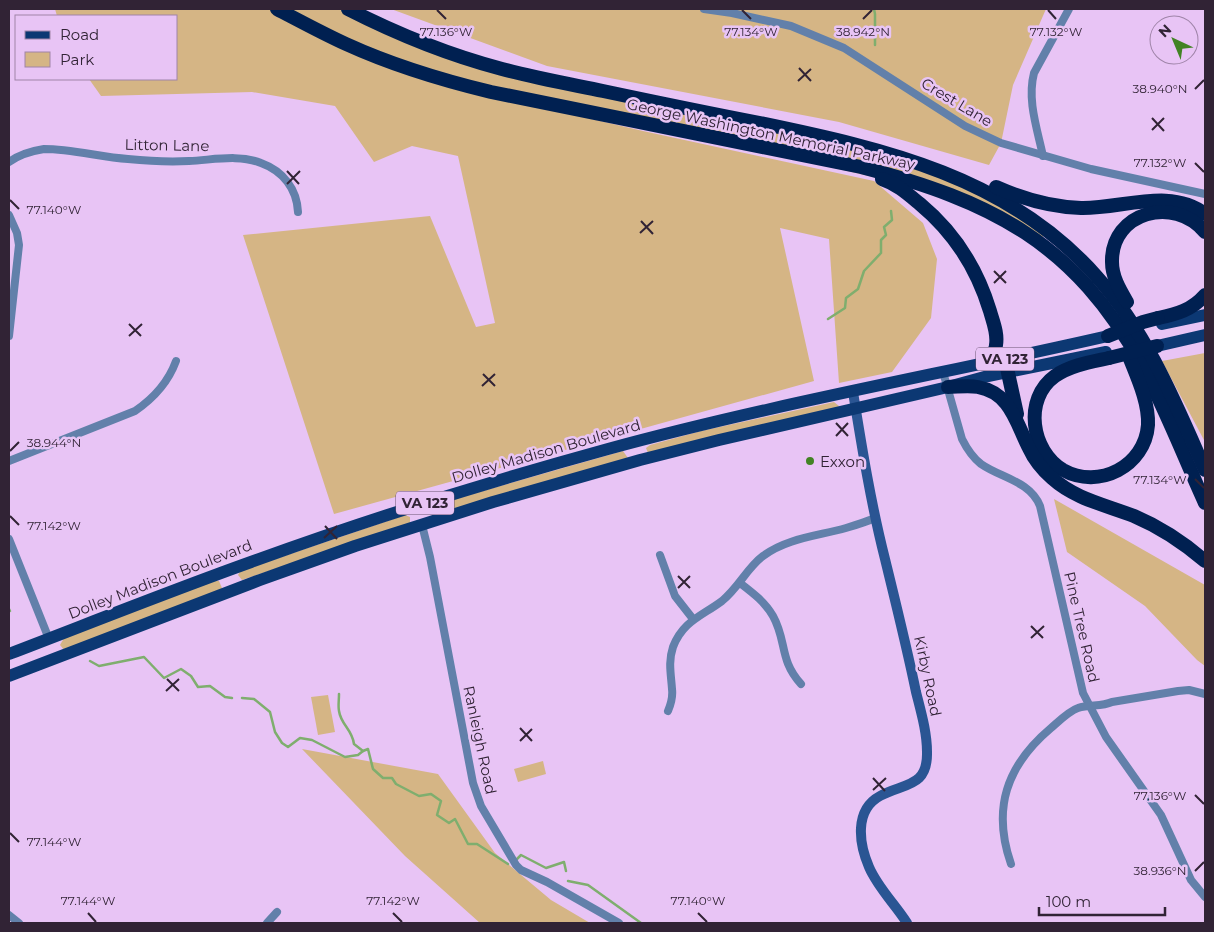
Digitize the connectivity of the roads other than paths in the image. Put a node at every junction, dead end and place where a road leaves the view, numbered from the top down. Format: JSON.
{"nodes":[{"id":1,"x":277,"y":9,"type":"edge"},
{"id":2,"x":348,"y":9,"type":"edge"},
{"id":3,"x":704,"y":9,"type":"edge"},
{"id":4,"x":1069,"y":9,"type":"edge"},
{"id":5,"x":1043,"y":156,"type":"junction"},
{"id":6,"x":9,"y":162,"type":"edge"},
{"id":7,"x":844,"y":164,"type":"junction"},
{"id":8,"x":946,"y":173,"type":"junction"},
{"id":9,"x":1205,"y":194,"type":"edge"},
{"id":10,"x":298,"y":212,"type":"dead end"},
{"id":11,"x":1205,"y":214,"type":"edge"},
{"id":12,"x":9,"y":215,"type":"edge"},
{"id":13,"x":1205,"y":232,"type":"edge"},
{"id":14,"x":1205,"y":295,"type":"edge"},
{"id":15,"x":1205,"y":315,"type":"edge"},
{"id":16,"x":1160,"y":321,"type":"junction"},
{"id":17,"x":1116,"y":323,"type":"junction"},
{"id":18,"x":1205,"y":335,"type":"edge"},
{"id":19,"x":9,"y":336,"type":"edge"},
{"id":20,"x":1103,"y":337,"type":"joint"},
{"id":21,"x":1157,"y":346,"type":"joint"},
{"id":22,"x":1107,"y":355,"type":"junction"},
{"id":23,"x":176,"y":361,"type":"dead end"},
{"id":24,"x":989,"y":362,"type":"junction"},
{"id":25,"x":1006,"y":365,"type":"junction"},
{"id":26,"x":943,"y":372,"type":"junction"},
{"id":27,"x":1164,"y":376,"type":"junction"},
{"id":28,"x":948,"y":387,"type":"junction"},
{"id":29,"x":853,"y":392,"type":"junction"},
{"id":30,"x":856,"y":408,"type":"junction"},
{"id":31,"x":1021,"y":430,"type":"junction"},
{"id":32,"x":635,"y":442,"type":"junction"},
{"id":33,"x":640,"y":460,"type":"junction"},
{"id":34,"x":9,"y":461,"type":"edge"},
{"id":35,"x":1205,"y":470,"type":"edge"},
{"id":36,"x":1205,"y":503,"type":"edge"},
{"id":37,"x":416,"y":506,"type":"junction"},
{"id":38,"x":875,"y":518,"type":"junction"},
{"id":39,"x":422,"y":524,"type":"junction"},
{"id":40,"x":9,"y":539,"type":"edge"},
{"id":41,"x":660,"y":555,"type":"dead end"},
{"id":42,"x":1205,"y":560,"type":"edge"},
{"id":43,"x":225,"y":571,"type":"junction"},
{"id":44,"x":740,"y":584,"type":"junction"},
{"id":45,"x":232,"y":591,"type":"junction"},
{"id":46,"x":693,"y":619,"type":"junction"},
{"id":47,"x":49,"y":639,"type":"junction"},
{"id":48,"x":9,"y":654,"type":"edge"},
{"id":49,"x":56,"y":658,"type":"junction"},
{"id":50,"x":9,"y":676,"type":"edge"},
{"id":51,"x":801,"y":684,"type":"dead end"},
{"id":52,"x":1205,"y":694,"type":"edge"},
{"id":53,"x":1090,"y":706,"type":"junction"},
{"id":54,"x":668,"y":711,"type":"dead end"},
{"id":55,"x":1010,"y":864,"type":"dead end"},
{"id":56,"x":1205,"y":897,"type":"edge"},
{"id":57,"x":278,"y":912,"type":"dead end"},
{"id":58,"x":9,"y":915,"type":"edge"},
{"id":59,"x":19,"y":923,"type":"edge"},
{"id":60,"x":267,"y":923,"type":"edge"},
{"id":61,"x":619,"y":923,"type":"edge"},
{"id":62,"x":908,"y":923,"type":"edge"}],
"edges":[{"from":1,"to":7,"type":"highway","name":"George Washington Memorial Parkway"},
{"from":2,"to":8,"type":"highway","name":"George Washington Memorial Parkway"},
{"from":3,"to":5,"type":"street","name":"Crest Lane"},
{"from":4,"to":5,"type":"street"},
{"from":5,"to":9,"type":"street","name":"Crest Lane"},
{"from":6,"to":10,"type":"street","name":"Litton Lane"},
{"from":7,"to":17,"type":"highway","name":"George Washington Memorial Parkway"},
{"from":7,"to":24,"type":"highway"},
{"from":8,"to":11,"type":"highway"},
{"from":8,"to":27,"type":"highway","name":"George Washington Memorial Parkway"},
{"from":12,"to":19,"type":"street"},
{"from":13,"to":27,"type":"highway"},
{"from":14,"to":16,"type":"highway"},
{"from":15,"to":16,"type":"main road"},
{"from":16,"to":20,"type":"highway","bridge":true},
{"from":17,"to":22,"type":"highway"},
{"from":17,"to":36,"type":"highway","name":"George Washington Memorial Parkway"},
{"from":18,"to":21,"type":"main road"},
{"from":20,"to":25,"type":"main road","name":"Dolley Madison Boulevard","number":"VA 123"},
{"from":21,"to":22,"type":"highway","bridge":true},
{"from":22,"to":25,"type":"main road","name":"Dolley Madison Boulevard","number":"VA 123"},
{"from":23,"to":34,"type":"street"},
{"from":24,"to":25,"type":"main road","name":"Dolley Madison Boulevard","number":"VA 123"},
{"from":24,"to":26,"type":"main road","name":"Dolley Madison Boulevard","number":"VA 123"},
{"from":25,"to":28,"type":"main road","name":"Dolley Madison Boulevard","number":"VA 123"},
{"from":25,"to":31,"type":"highway"},
{"from":26,"to":28,"type":"street","name":"Pine Tree Road"},
{"from":26,"to":29,"type":"main road","name":"Dolley Madison Boulevard","number":"VA 123"},
{"from":27,"to":35,"type":"highway","name":"George Washington Memorial Parkway"},
{"from":28,"to":30,"type":"main road","name":"Dolley Madison Boulevard","number":"VA 123"},
{"from":28,"to":31,"type":"highway"},
{"from":28,"to":53,"type":"street","name":"Pine Tree Road"},
{"from":29,"to":30,"type":"main road","name":"Kirby Road"},
{"from":29,"to":32,"type":"main road","name":"Dolley Madison Boulevard","number":"VA 123"},
{"from":30,"to":33,"type":"main road","name":"Dolley Madison Boulevard","number":"VA 123"},
{"from":30,"to":38,"type":"main road","name":"Kirby Road"},
{"from":31,"to":42,"type":"highway"},
{"from":32,"to":33,"type":"main road"},
{"from":32,"to":37,"type":"main road","name":"Dolley Madison Boulevard","number":"VA 123"},
{"from":33,"to":39,"type":"main road","name":"Dolley Madison Boulevard","number":"VA 123"},
{"from":37,"to":39,"type":"main road"},
{"from":37,"to":43,"type":"main road","name":"Dolley Madison Boulevard","number":"VA 123"},
{"from":38,"to":44,"type":"street"},
{"from":38,"to":62,"type":"main road","name":"Kirby Road"},
{"from":39,"to":45,"type":"main road","name":"Dolley Madison Boulevard","number":"VA 123"},
{"from":39,"to":61,"type":"street","name":"Ranleigh Road"},
{"from":40,"to":47,"type":"street"},
{"from":41,"to":46,"type":"street"},
{"from":43,"to":45,"type":"main road"},
{"from":43,"to":47,"type":"main road","name":"Dolley Madison Boulevard","number":"VA 123"},
{"from":44,"to":46,"type":"street"},
{"from":44,"to":51,"type":"street"},
{"from":45,"to":49,"type":"main road","name":"Dolley Madison Boulevard","number":"VA 123"},
{"from":46,"to":54,"type":"street"},
{"from":47,"to":48,"type":"main road","name":"Dolley Madison Boulevard","number":"VA 123"},
{"from":47,"to":49,"type":"main road"},
{"from":49,"to":50,"type":"main road","name":"Dolley Madison Boulevard","number":"VA 123"},
{"from":52,"to":53,"type":"street"},
{"from":53,"to":55,"type":"street"},
{"from":53,"to":56,"type":"street","name":"Pine Tree Road"},
{"from":57,"to":60,"type":"street"},
{"from":58,"to":59,"type":"street"}]}
